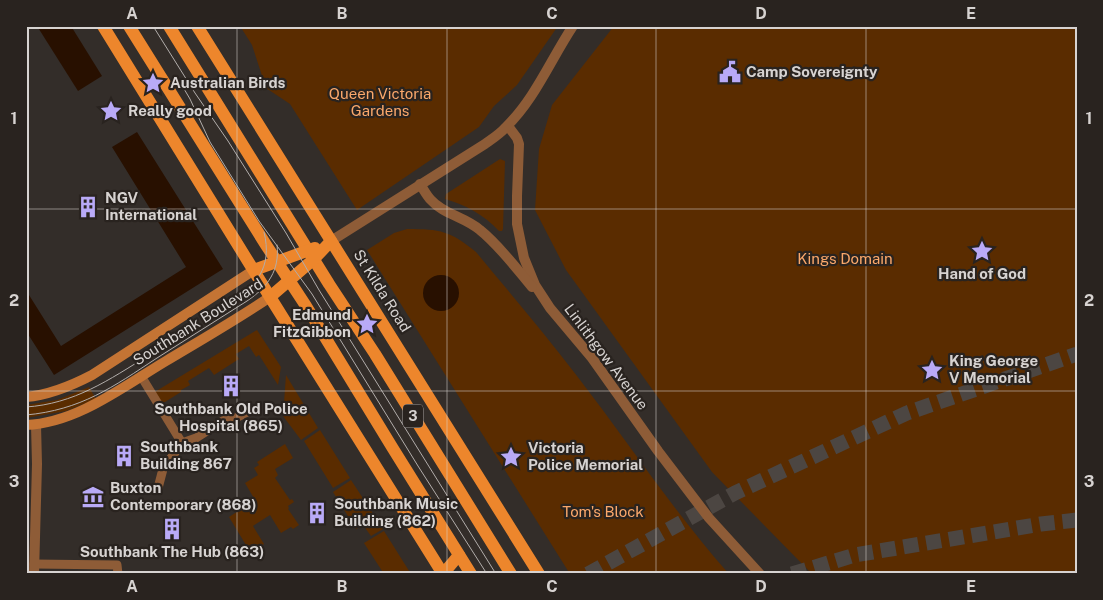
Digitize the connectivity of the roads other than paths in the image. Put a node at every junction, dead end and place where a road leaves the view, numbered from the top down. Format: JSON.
{"nodes":[{"id":1,"x":103,"y":26,"type":"edge"},
{"id":2,"x":129,"y":26,"type":"edge"},
{"id":3,"x":169,"y":26,"type":"edge"},
{"id":4,"x":197,"y":26,"type":"edge"},
{"id":5,"x":573,"y":26,"type":"edge"},
{"id":6,"x":508,"y":126,"type":"junction"},
{"id":7,"x":420,"y":184,"type":"junction"},
{"id":8,"x":331,"y":241,"type":"junction"},
{"id":9,"x":311,"y":255,"type":"junction"},
{"id":10,"x":277,"y":262,"type":"junction"},
{"id":11,"x":254,"y":270,"type":"junction"},
{"id":12,"x":289,"y":280,"type":"junction"},
{"id":13,"x":270,"y":297,"type":"junction"},
{"id":14,"x":550,"y":308,"type":"junction"},
{"id":15,"x":141,"y":376,"type":"junction"},
{"id":16,"x":26,"y":397,"type":"edge"},
{"id":17,"x":249,"y":411,"type":"dead end"},
{"id":18,"x":31,"y":425,"type":"edge"},
{"id":19,"x":182,"y":442,"type":"junction"},
{"id":20,"x":158,"y":488,"type":"dead end"},
{"id":21,"x":459,"y":555,"type":"junction"},
{"id":22,"x":34,"y":569,"type":"edge"},
{"id":23,"x":118,"y":574,"type":"edge"},
{"id":24,"x":443,"y":574,"type":"edge"},
{"id":25,"x":471,"y":574,"type":"edge"},
{"id":26,"x":511,"y":574,"type":"edge"},
{"id":27,"x":539,"y":574,"type":"edge"},
{"id":28,"x":760,"y":574,"type":"edge"}],
"edges":[{"from":1,"to":11,"type":"main road"},
{"from":2,"to":10,"type":"main road"},
{"from":3,"to":9,"type":"main road"},
{"from":4,"to":8,"type":"main road","name":"St Kilda Road"},
{"from":5,"to":6,"type":"street"},
{"from":6,"to":7,"type":"street"},
{"from":6,"to":14,"type":"street","name":"Linlithgow Avenue"},
{"from":7,"to":8,"type":"street"},
{"from":7,"to":14,"type":"street"},
{"from":8,"to":9,"type":"main road","name":"Southbank Boulevard"},
{"from":8,"to":27,"type":"main road","name":"St Kilda Road"},
{"from":9,"to":10,"type":"main road","name":"Southbank Boulevard"},
{"from":9,"to":12,"type":"main road","name":"Southbank Boulevard"},
{"from":9,"to":26,"type":"main road","number":"3"},
{"from":10,"to":11,"type":"main road","name":"Southbank Boulevard"},
{"from":10,"to":12,"type":"main road"},
{"from":11,"to":13,"type":"main road"},
{"from":11,"to":16,"type":"main road","name":"Southbank Boulevard"},
{"from":12,"to":13,"type":"main road","name":"Southbank Boulevard"},
{"from":12,"to":21,"type":"main road"},
{"from":13,"to":15,"type":"main road","name":"Southbank Boulevard"},
{"from":13,"to":24,"type":"main road"},
{"from":14,"to":28,"type":"street","name":"Linlithgow Avenue"},
{"from":15,"to":18,"type":"main road","name":"Southbank Boulevard"},
{"from":15,"to":19,"type":"lane"},
{"from":17,"to":19,"type":"lane"},
{"from":18,"to":22,"type":"street"},
{"from":19,"to":20,"type":"lane"},
{"from":21,"to":24,"type":"main road"},
{"from":21,"to":25,"type":"main road"},
{"from":22,"to":23,"type":"lane"}]}
